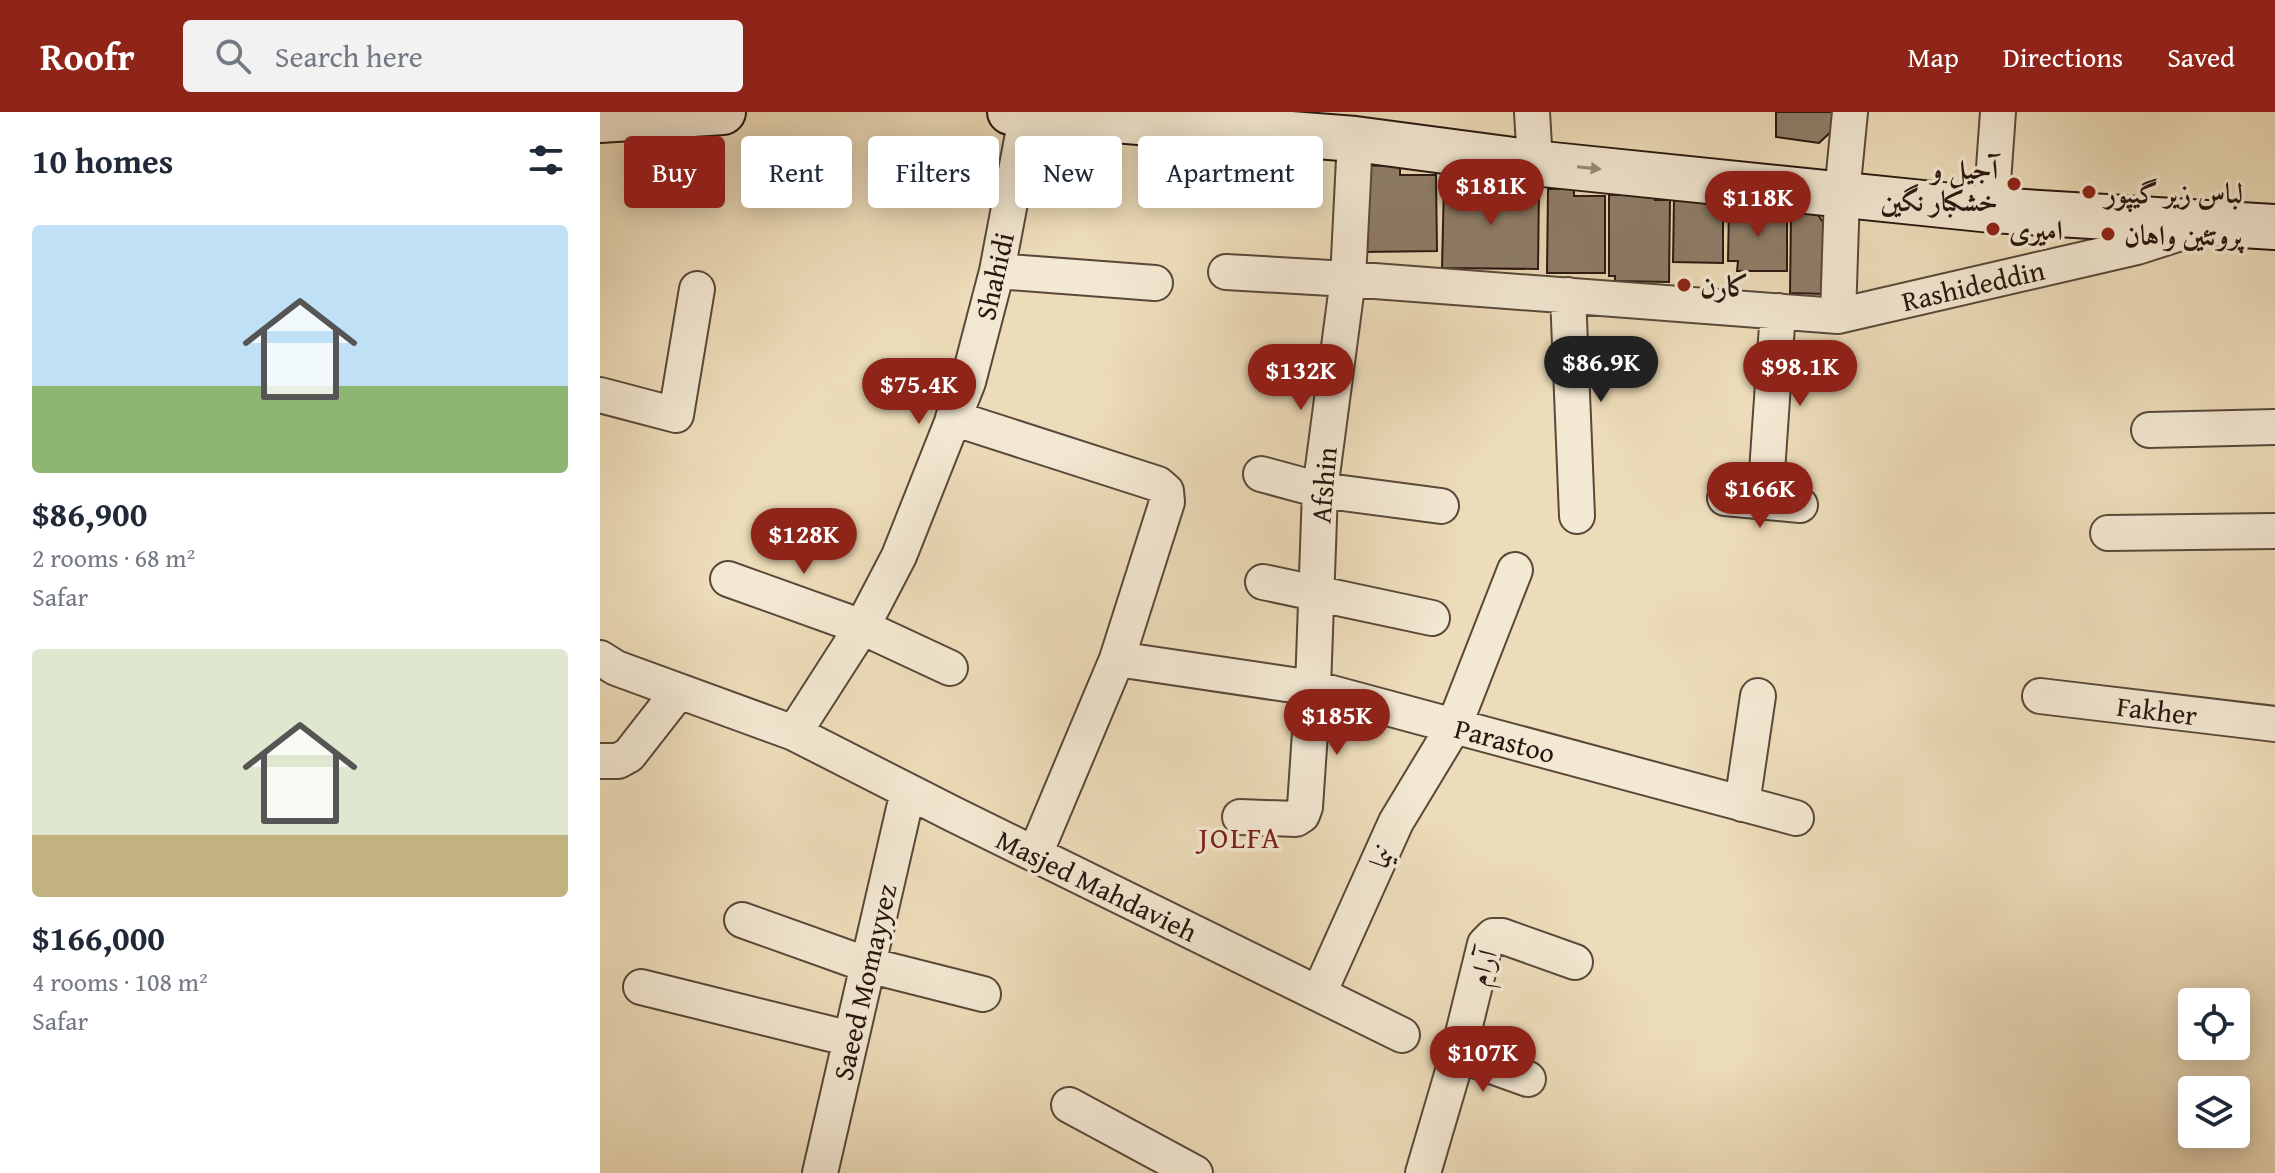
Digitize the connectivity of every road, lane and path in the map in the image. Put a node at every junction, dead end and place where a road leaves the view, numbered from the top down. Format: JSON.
{"nodes":[{"id":1,"x":723,"y":112,"type":"edge"},
{"id":2,"x":1532,"y":112,"type":"edge"},
{"id":3,"x":1850,"y":112,"type":"edge"},
{"id":4,"x":1998,"y":112,"type":"edge"},
{"id":5,"x":1018,"y":113,"type":"edge"},
{"id":6,"x":600,"y":120,"type":"edge"},
{"id":7,"x":1355,"y":139,"type":"junction"},
{"id":8,"x":1535,"y":163,"type":"junction"},
{"id":9,"x":1842,"y":194,"type":"junction"},
{"id":10,"x":1991,"y":210,"type":"junction"},
{"id":11,"x":2211,"y":223,"type":"junction"},
{"id":12,"x":2275,"y":227,"type":"edge"},
{"id":13,"x":997,"y":271,"type":"junction"},
{"id":14,"x":1226,"y":272,"type":"dead end"},
{"id":15,"x":1348,"y":279,"type":"junction"},
{"id":16,"x":1155,"y":283,"type":"dead end"},
{"id":17,"x":697,"y":289,"type":"dead end"},
{"id":18,"x":1568,"y":295,"type":"junction"},
{"id":19,"x":1778,"y":311,"type":"junction"},
{"id":20,"x":1838,"y":316,"type":"junction"},
{"id":21,"x":600,"y":395,"type":"edge"},
{"id":22,"x":953,"y":418,"type":"junction"},
{"id":23,"x":2275,"y":427,"type":"edge"},
{"id":24,"x":2149,"y":430,"type":"dead end"},
{"id":25,"x":1261,"y":474,"type":"dead end"},
{"id":26,"x":1320,"y":490,"type":"junction"},
{"id":27,"x":1725,"y":498,"type":"dead end"},
{"id":28,"x":1765,"y":501,"type":"junction"},
{"id":29,"x":1800,"y":505,"type":"dead end"},
{"id":30,"x":1441,"y":506,"type":"dead end"},
{"id":31,"x":1577,"y":516,"type":"dead end"},
{"id":32,"x":2275,"y":531,"type":"edge"},
{"id":33,"x":2108,"y":533,"type":"dead end"},
{"id":34,"x":1515,"y":570,"type":"dead end"},
{"id":35,"x":728,"y":579,"type":"dead end"},
{"id":36,"x":1263,"y":582,"type":"dead end"},
{"id":37,"x":1316,"y":592,"type":"junction"},
{"id":38,"x":1432,"y":618,"type":"dead end"},
{"id":39,"x":862,"y":627,"type":"junction"},
{"id":40,"x":600,"y":658,"type":"edge"},
{"id":41,"x":1117,"y":659,"type":"junction"},
{"id":42,"x":950,"y":668,"type":"dead end"},
{"id":43,"x":1313,"y":688,"type":"junction"},
{"id":44,"x":679,"y":691,"type":"junction"},
{"id":45,"x":1758,"y":696,"type":"dead end"},
{"id":46,"x":2040,"y":696,"type":"dead end"},
{"id":47,"x":2275,"y":724,"type":"edge"},
{"id":48,"x":1454,"y":726,"type":"junction"},
{"id":49,"x":794,"y":733,"type":"junction"},
{"id":50,"x":600,"y":761,"type":"edge"},
{"id":51,"x":908,"y":791,"type":"junction"},
{"id":52,"x":1742,"y":804,"type":"junction"},
{"id":53,"x":1240,"y":817,"type":"dead end"},
{"id":54,"x":1796,"y":818,"type":"dead end"},
{"id":55,"x":1035,"y":854,"type":"junction"},
{"id":56,"x":742,"y":920,"type":"dead end"},
{"id":57,"x":1575,"y":962,"type":"dead end"},
{"id":58,"x":868,"y":965,"type":"junction"},
{"id":59,"x":641,"y":987,"type":"dead end"},
{"id":60,"x":1319,"y":993,"type":"junction"},
{"id":61,"x":983,"y":994,"type":"dead end"},
{"id":62,"x":1402,"y":1035,"type":"dead end"},
{"id":63,"x":851,"y":1039,"type":"junction"},
{"id":64,"x":1458,"y":1054,"type":"junction"},
{"id":65,"x":1528,"y":1079,"type":"dead end"},
{"id":66,"x":1069,"y":1105,"type":"dead end"},
{"id":67,"x":820,"y":1173,"type":"edge"},
{"id":68,"x":1195,"y":1173,"type":"edge"},
{"id":69,"x":1423,"y":1173,"type":"edge"}],
"edges":[{"from":1,"to":6,"type":"street"},
{"from":2,"to":8,"type":"street"},
{"from":3,"to":9,"type":"street"},
{"from":4,"to":10,"type":"street"},
{"from":5,"to":7,"type":"street"},
{"from":5,"to":13,"type":"street","name":"Shahidi"},
{"from":7,"to":8,"type":"street"},
{"from":7,"to":15,"type":"street","name":"Afshin"},
{"from":8,"to":9,"type":"street","one_way":true},
{"from":9,"to":10,"type":"street"},
{"from":9,"to":20,"type":"street"},
{"from":10,"to":11,"type":"street"},
{"from":11,"to":12,"type":"street"},
{"from":11,"to":20,"type":"street","name":"Rashideddin"},
{"from":13,"to":16,"type":"street"},
{"from":13,"to":22,"type":"street","name":"Shahidi"},
{"from":14,"to":15,"type":"street","name":"Rashideddin"},
{"from":15,"to":18,"type":"street","name":"Rashideddin"},
{"from":15,"to":26,"type":"street","name":"Afshin"},
{"from":17,"to":21,"type":"street"},
{"from":18,"to":19,"type":"street","name":"Rashideddin"},
{"from":18,"to":31,"type":"street"},
{"from":19,"to":20,"type":"street","name":"Rashideddin"},
{"from":19,"to":28,"type":"street"},
{"from":22,"to":39,"type":"street","name":"Shahidi"},
{"from":22,"to":41,"type":"street"},
{"from":23,"to":24,"type":"street"},
{"from":25,"to":26,"type":"street"},
{"from":26,"to":30,"type":"street"},
{"from":26,"to":37,"type":"street","name":"Afshin"},
{"from":27,"to":28,"type":"street"},
{"from":28,"to":29,"type":"street"},
{"from":32,"to":33,"type":"street"},
{"from":34,"to":48,"type":"street","name":"نیما"},
{"from":35,"to":39,"type":"street"},
{"from":36,"to":37,"type":"street"},
{"from":37,"to":38,"type":"street"},
{"from":37,"to":43,"type":"street","name":"Afshin"},
{"from":39,"to":42,"type":"street"},
{"from":39,"to":49,"type":"street","name":"Shahidi"},
{"from":40,"to":44,"type":"street","name":"Masjed Mahdavieh"},
{"from":41,"to":43,"type":"street","name":"Parastoo"},
{"from":41,"to":55,"type":"street"},
{"from":43,"to":48,"type":"street","name":"Parastoo"},
{"from":43,"to":53,"type":"street","name":"Afshin"},
{"from":44,"to":49,"type":"street","name":"Masjed Mahdavieh"},
{"from":44,"to":50,"type":"street"},
{"from":45,"to":52,"type":"street"},
{"from":46,"to":47,"type":"street","name":"Fakher"},
{"from":48,"to":52,"type":"street","name":"Parastoo"},
{"from":48,"to":60,"type":"street","name":"نیما"},
{"from":49,"to":51,"type":"street","name":"Masjed Mahdavieh"},
{"from":51,"to":55,"type":"street","name":"Masjed Mahdavieh"},
{"from":51,"to":58,"type":"street","name":"Saeed Momayyez"},
{"from":52,"to":54,"type":"street","name":"Parastoo"},
{"from":55,"to":60,"type":"street","name":"Masjed Mahdavieh"},
{"from":56,"to":58,"type":"street"},
{"from":57,"to":64,"type":"street","name":"آرام"},
{"from":58,"to":61,"type":"street"},
{"from":58,"to":63,"type":"street","name":"Saeed Momayyez"},
{"from":59,"to":63,"type":"street"},
{"from":60,"to":62,"type":"street","name":"Masjed Mahdavieh"},
{"from":63,"to":67,"type":"street","name":"Saeed Momayyez"},
{"from":64,"to":65,"type":"street"},
{"from":64,"to":69,"type":"street","name":"آرام"},
{"from":66,"to":68,"type":"street"}]}
